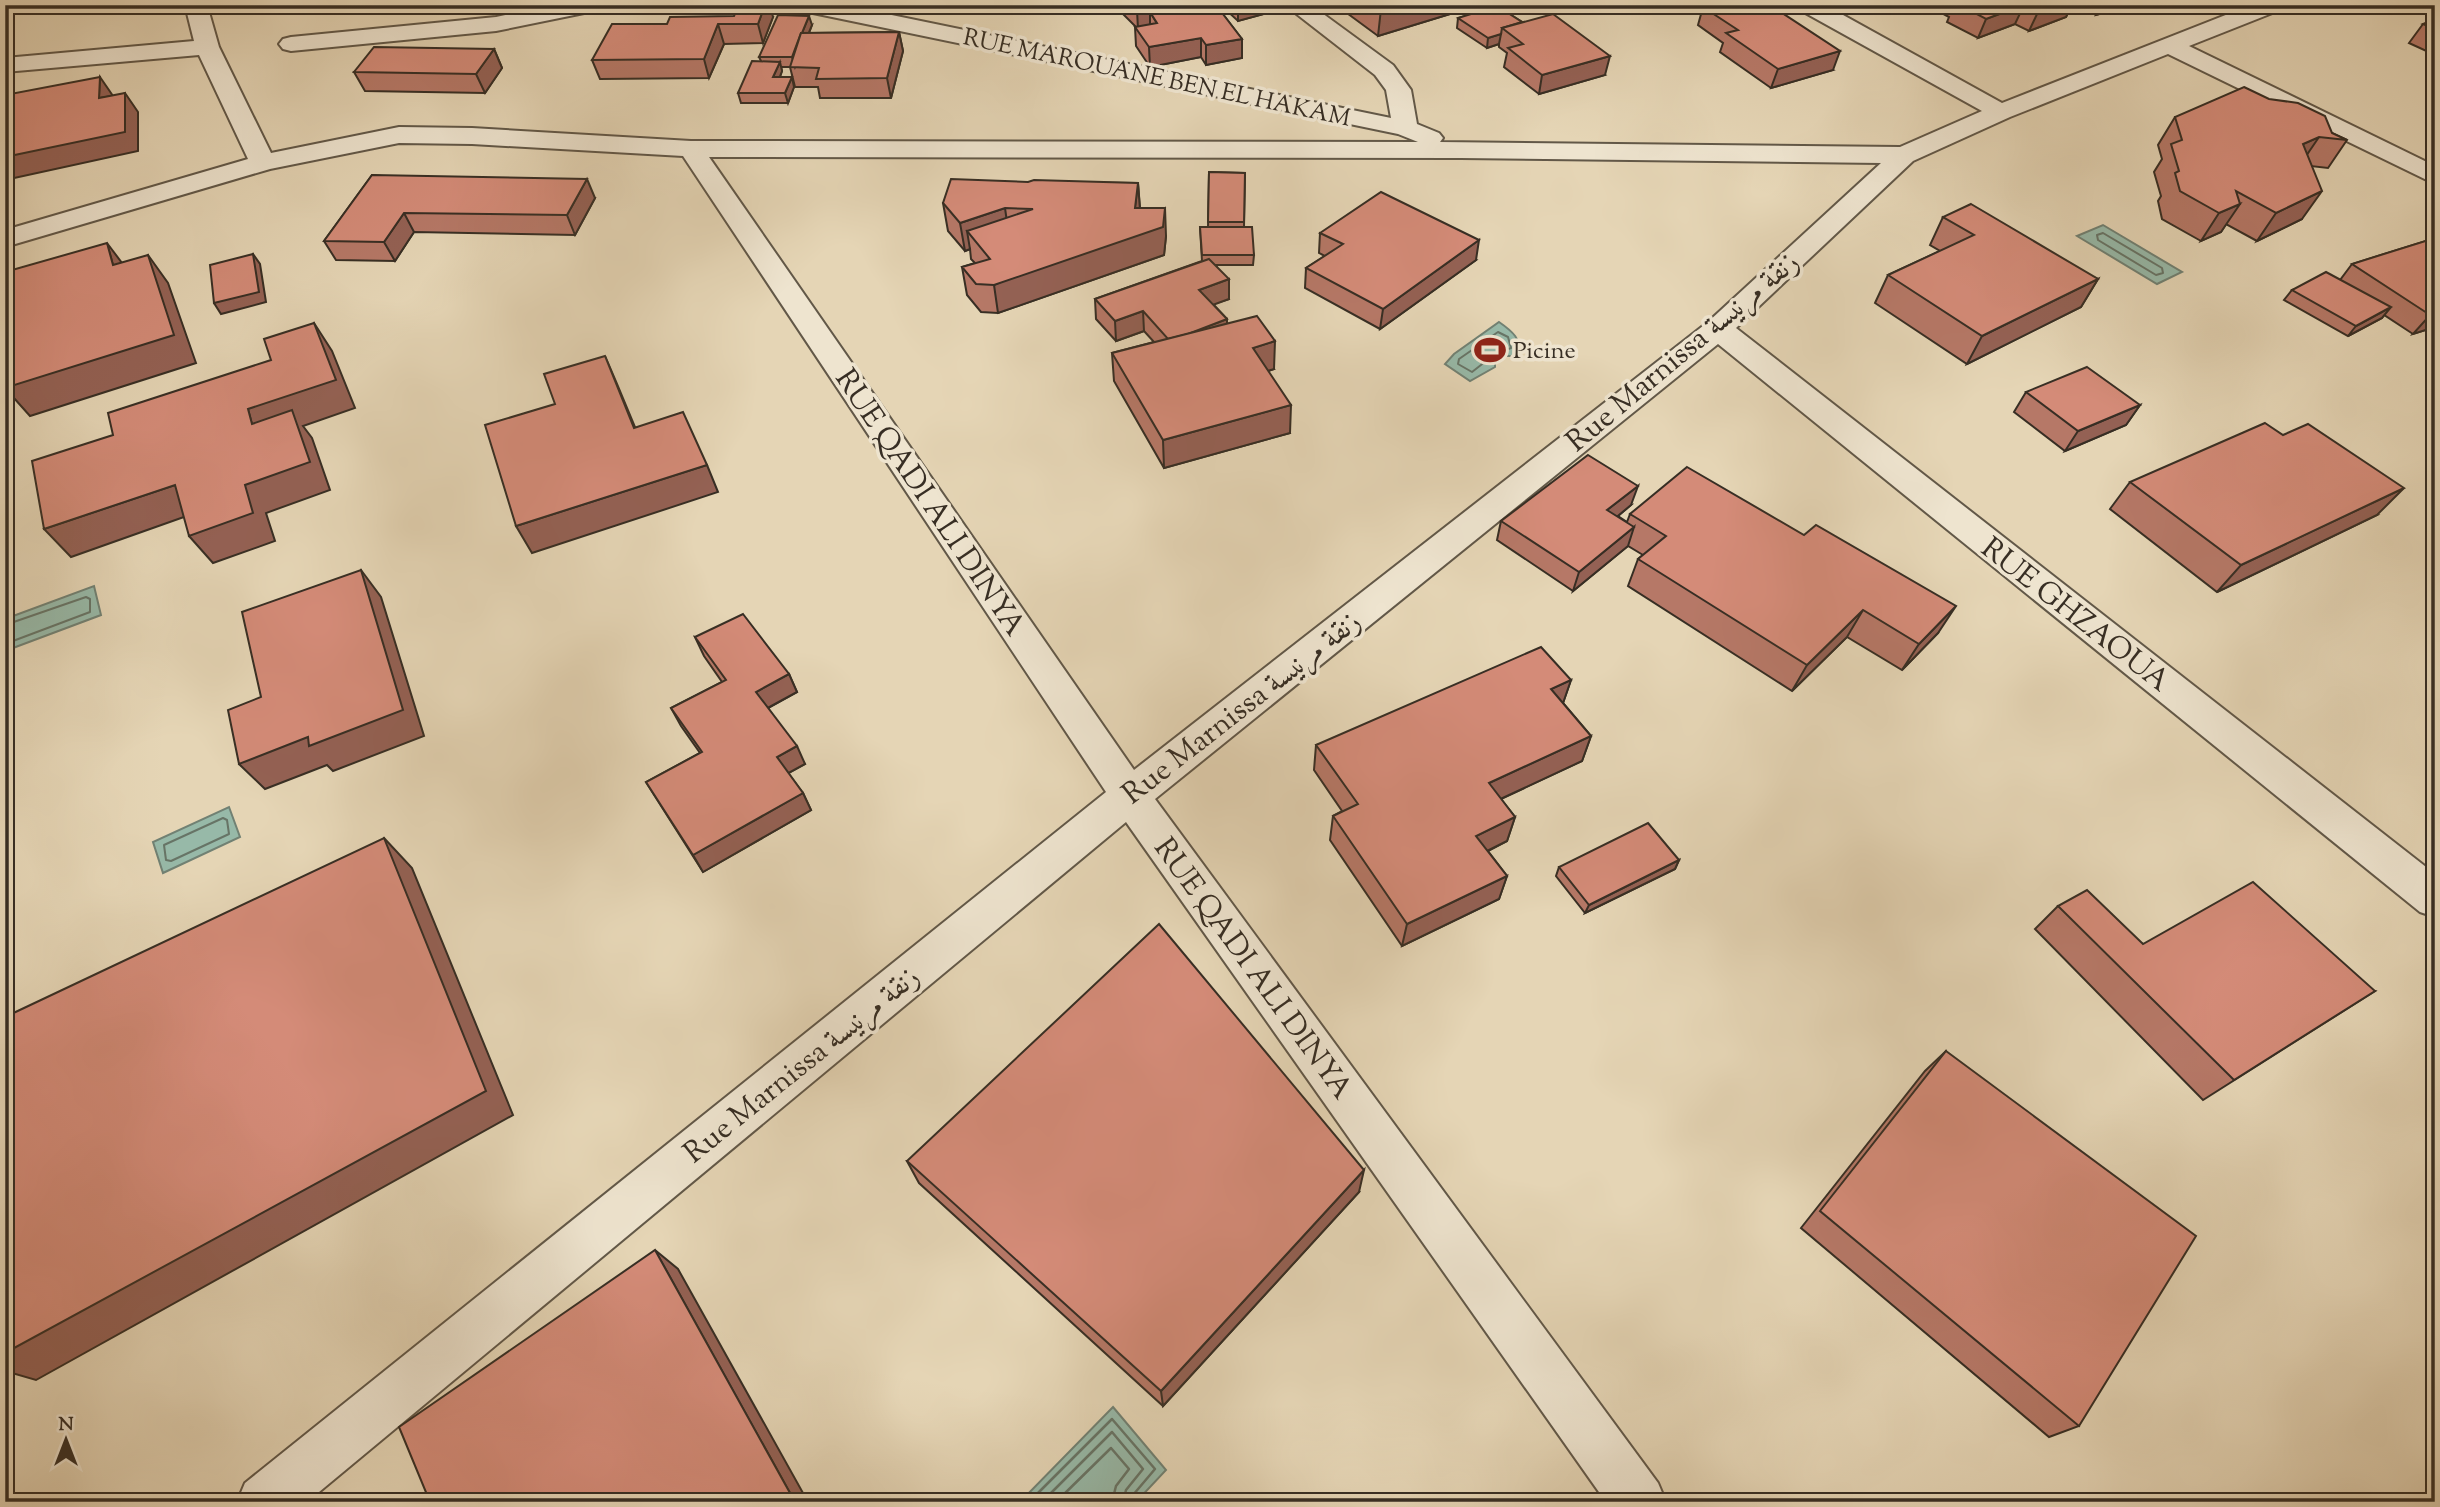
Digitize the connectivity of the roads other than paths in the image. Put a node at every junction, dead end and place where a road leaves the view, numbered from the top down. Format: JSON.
{"nodes":[{"id":1,"x":196,"y":5,"type":"edge"},
{"id":2,"x":589,"y":5,"type":"edge"},
{"id":3,"x":808,"y":5,"type":"edge"},
{"id":4,"x":1296,"y":5,"type":"edge"},
{"id":5,"x":1808,"y":5,"type":"edge"},
{"id":6,"x":2272,"y":5,"type":"edge"},
{"id":7,"x":291,"y":44,"type":"dead end"},
{"id":8,"x":2170,"y":46,"type":"junction"},
{"id":9,"x":207,"y":47,"type":"junction"},
{"id":10,"x":5,"y":65,"type":"edge"},
{"id":11,"x":2001,"y":112,"type":"junction"},
{"id":12,"x":1405,"y":128,"type":"junction"},
{"id":13,"x":691,"y":149,"type":"junction"},
{"id":14,"x":1461,"y":150,"type":"junction"},
{"id":15,"x":1904,"y":155,"type":"junction"},
{"id":16,"x":263,"y":163,"type":"junction"},
{"id":17,"x":2435,"y":176,"type":"edge"},
{"id":18,"x":5,"y":239,"type":"edge"},
{"id":19,"x":1718,"y":329,"type":"junction"},
{"id":20,"x":1130,"y":796,"type":"junction"},
{"id":21,"x":2435,"y":899,"type":"edge"},
{"id":22,"x":264,"y":1502,"type":"edge"},
{"id":23,"x":1639,"y":1502,"type":"edge"}],
"edges":[{"from":1,"to":9,"type":"street"},
{"from":2,"to":7,"type":"street"},
{"from":3,"to":12,"type":"street","name":"RUE MAROUANE BEN EL HAKAM"},
{"from":4,"to":12,"type":"street"},
{"from":5,"to":11,"type":"street"},
{"from":6,"to":8,"type":"street","name":"Rue Marnissa زنقة مرنيسة"},
{"from":8,"to":11,"type":"street","name":"Rue Marnissa زنقة مرنيسة"},
{"from":8,"to":17,"type":"street"},
{"from":9,"to":10,"type":"street"},
{"from":9,"to":16,"type":"street"},
{"from":11,"to":15,"type":"street","name":"Rue Marnissa زنقة مرنيسة"},
{"from":12,"to":14,"type":"street","name":"RUE MAROUANE BEN EL HAKAM"},
{"from":13,"to":14,"type":"street"},
{"from":13,"to":16,"type":"street"},
{"from":13,"to":20,"type":"street","name":"RUE QADI ALI DINYA"},
{"from":14,"to":15,"type":"street"},
{"from":15,"to":19,"type":"street","name":"Rue Marnissa زنقة مرنيسة"},
{"from":16,"to":18,"type":"street"},
{"from":19,"to":20,"type":"street","name":"Rue Marnissa زنقة مرنيسة"},
{"from":19,"to":21,"type":"street","name":"RUE GHZAOUA"},
{"from":20,"to":22,"type":"street","name":"Rue Marnissa زنقة مرنيسة"},
{"from":20,"to":23,"type":"street","name":"RUE QADI ALI DINYA"}]}
